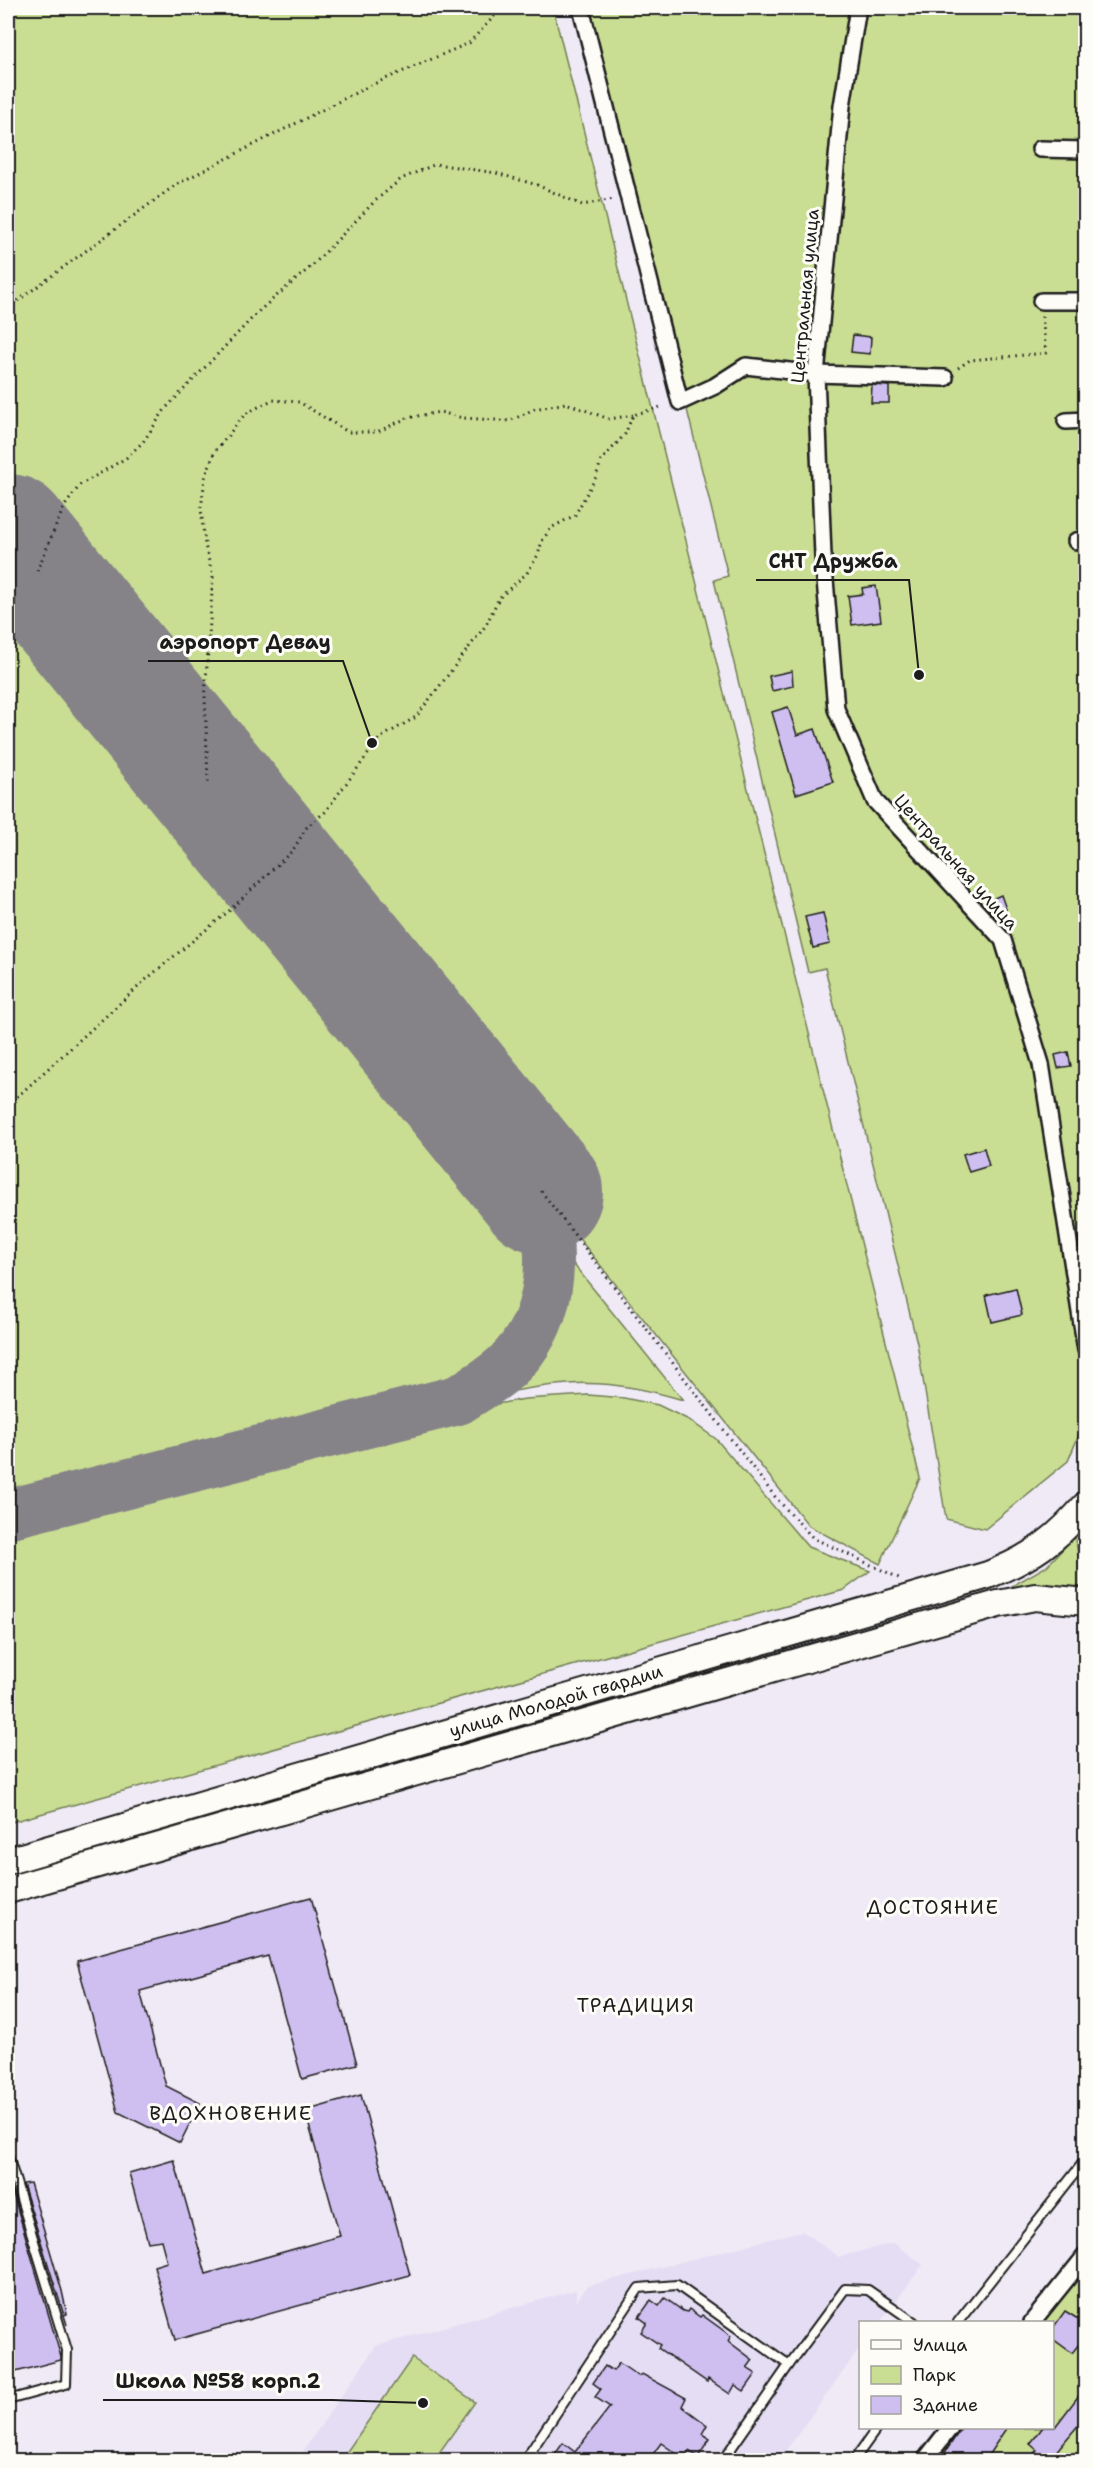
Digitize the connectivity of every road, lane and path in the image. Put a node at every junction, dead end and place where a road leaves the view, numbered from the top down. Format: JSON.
{"nodes":[{"id":1,"x":502,"y":8,"type":"edge"},
{"id":2,"x":581,"y":8,"type":"edge"},
{"id":3,"x":858,"y":8,"type":"edge"},
{"id":4,"x":1040,"y":149,"type":"dead end"},
{"id":5,"x":1086,"y":150,"type":"edge"},
{"id":6,"x":626,"y":186,"type":"junction"},
{"id":7,"x":1041,"y":301,"type":"joint"},
{"id":8,"x":1086,"y":301,"type":"edge"},
{"id":9,"x":8,"y":308,"type":"edge"},
{"id":10,"x":816,"y":374,"type":"junction"},
{"id":11,"x":945,"y":378,"type":"joint"},
{"id":12,"x":680,"y":402,"type":"junction"},
{"id":13,"x":633,"y":416,"type":"junction"},
{"id":14,"x":1086,"y":420,"type":"edge"},
{"id":15,"x":1066,"y":421,"type":"dead end"},
{"id":16,"x":37,"y":572,"type":"dead end"},
{"id":17,"x":208,"y":782,"type":"dead end"},
{"id":18,"x":8,"y":1105,"type":"edge"},
{"id":19,"x":541,"y":1191,"type":"dead end"},
{"id":20,"x":1086,"y":1350,"type":"edge"},
{"id":21,"x":1086,"y":1506,"type":"edge"},
{"id":22,"x":909,"y":1583,"type":"dead end"},
{"id":23,"x":1086,"y":1602,"type":"edge"},
{"id":24,"x":8,"y":1861,"type":"edge"},
{"id":25,"x":8,"y":1890,"type":"edge"},
{"id":26,"x":8,"y":2156,"type":"edge"},
{"id":27,"x":1086,"y":2159,"type":"edge"},
{"id":28,"x":1086,"y":2255,"type":"edge"},
{"id":29,"x":914,"y":2321,"type":"edge"},
{"id":30,"x":959,"y":2321,"type":"edge"},
{"id":31,"x":1033,"y":2321,"type":"edge"},
{"id":32,"x":789,"y":2365,"type":"junction"},
{"id":33,"x":8,"y":2400,"type":"edge"},
{"id":34,"x":876,"y":2429,"type":"edge"},
{"id":35,"x":949,"y":2429,"type":"edge"},
{"id":36,"x":525,"y":2460,"type":"edge"},
{"id":37,"x":723,"y":2460,"type":"edge"},
{"id":38,"x":854,"y":2460,"type":"edge"},
{"id":39,"x":926,"y":2460,"type":"edge"}],
"edges":[{"from":1,"to":9,"type":"path"},
{"from":2,"to":6,"type":"street"},
{"from":3,"to":10,"type":"street","name":"Центральная улица"},
{"from":4,"to":5,"type":"street"},
{"from":6,"to":12,"type":"street"},
{"from":6,"to":16,"type":"path"},
{"from":7,"to":8,"type":"street"},
{"from":7,"to":11,"type":"path"},
{"from":10,"to":11,"type":"street"},
{"from":10,"to":12,"type":"street"},
{"from":10,"to":20,"type":"street","name":"Центральная улица"},
{"from":12,"to":13,"type":"path"},
{"from":13,"to":17,"type":"path"},
{"from":13,"to":18,"type":"path"},
{"from":14,"to":15,"type":"street"},
{"from":19,"to":22,"type":"path"},
{"from":21,"to":24,"type":"main road","name":"улица Молодой гвардии"},
{"from":23,"to":25,"type":"main road","name":"улица Молодой гвардии"},
{"from":26,"to":33,"type":"lane"},
{"from":27,"to":30,"type":"lane"},
{"from":28,"to":31,"type":"street"},
{"from":29,"to":32,"type":"lane"},
{"from":32,"to":36,"type":"lane"},
{"from":32,"to":37,"type":"lane"},
{"from":34,"to":38,"type":"lane"},
{"from":35,"to":39,"type":"street"}]}
